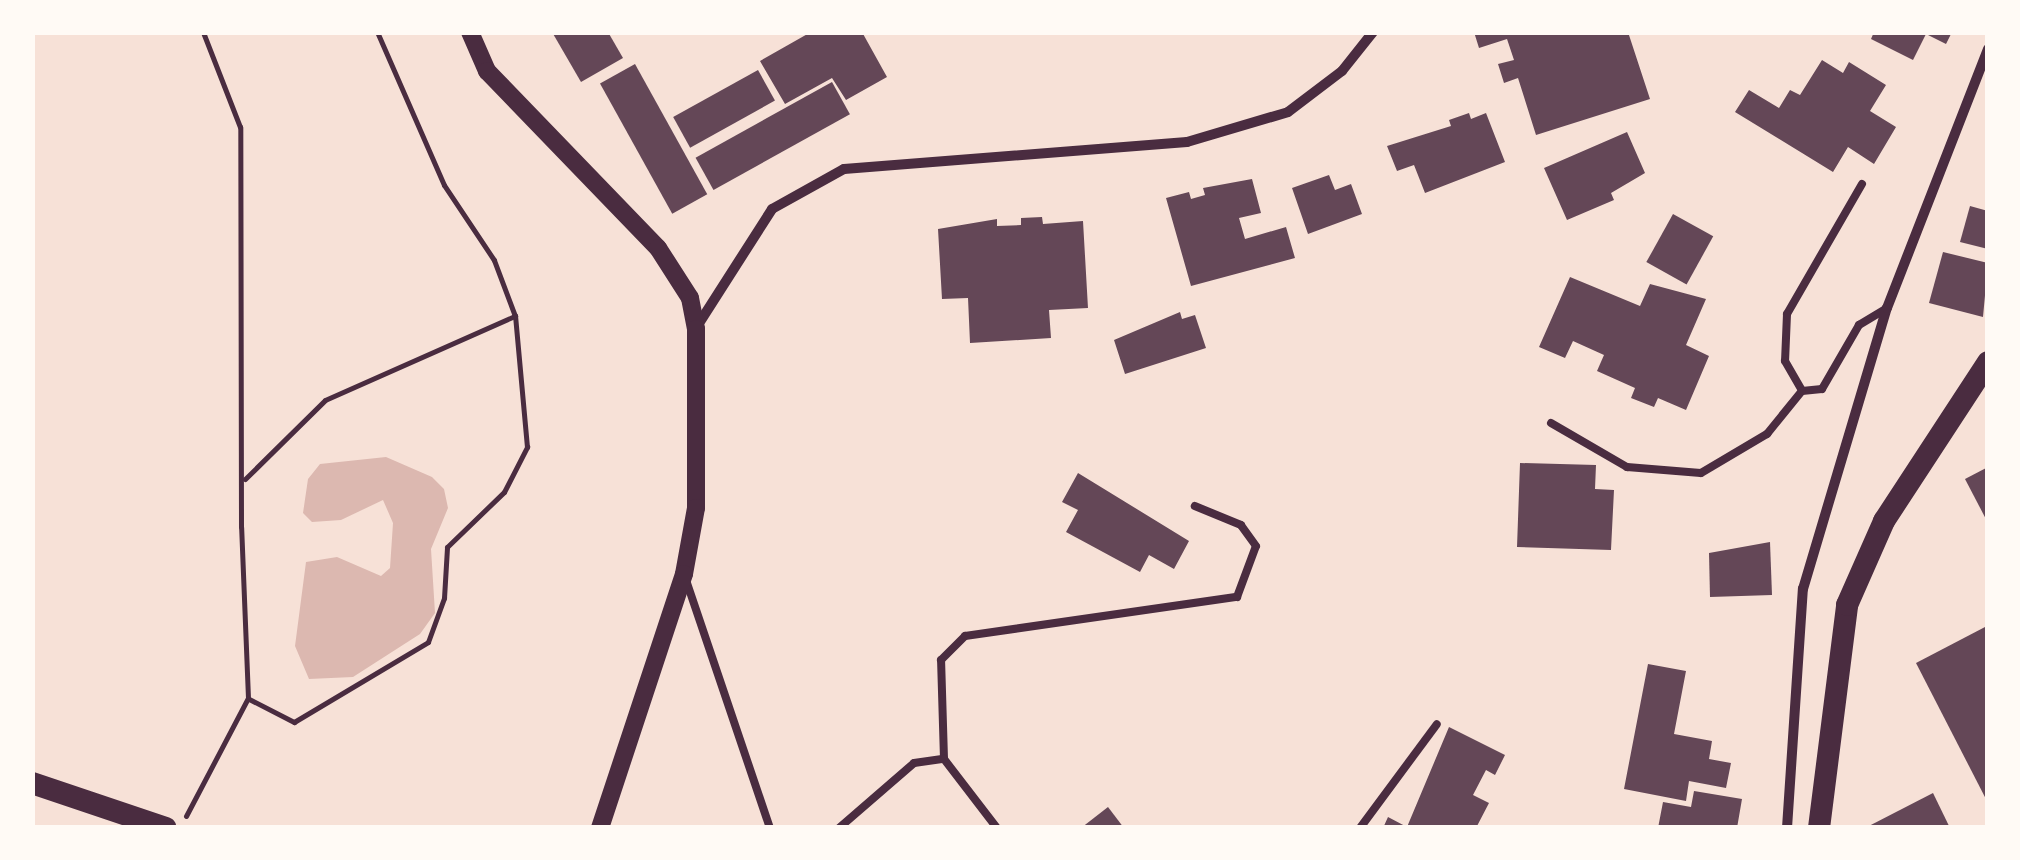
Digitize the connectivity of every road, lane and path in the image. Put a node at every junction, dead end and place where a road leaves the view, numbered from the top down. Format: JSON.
{"nodes":[{"id":1,"x":203,"y":32,"type":"edge"},
{"id":2,"x":377,"y":32,"type":"edge"},
{"id":3,"x":470,"y":32,"type":"edge"},
{"id":4,"x":1373,"y":32,"type":"edge"},
{"id":5,"x":1988,"y":49,"type":"edge"},
{"id":6,"x":1862,"y":184,"type":"dead end"},
{"id":7,"x":1887,"y":308,"type":"junction"},
{"id":8,"x":515,"y":316,"type":"junction"},
{"id":9,"x":696,"y":329,"type":"junction"},
{"id":10,"x":1988,"y":362,"type":"edge"},
{"id":11,"x":1802,"y":392,"type":"junction"},
{"id":12,"x":1551,"y":423,"type":"dead end"},
{"id":13,"x":245,"y":479,"type":"junction"},
{"id":14,"x":1196,"y":506,"type":"dead end"},
{"id":15,"x":684,"y":574,"type":"junction"},
{"id":16,"x":248,"y":698,"type":"junction"},
{"id":17,"x":1437,"y":724,"type":"dead end"},
{"id":18,"x":944,"y":759,"type":"junction"},
{"id":19,"x":32,"y":782,"type":"edge"},
{"id":20,"x":166,"y":828,"type":"edge"},
{"id":21,"x":181,"y":828,"type":"edge"},
{"id":22,"x":600,"y":828,"type":"edge"},
{"id":23,"x":770,"y":828,"type":"edge"},
{"id":24,"x":838,"y":828,"type":"edge"},
{"id":25,"x":997,"y":828,"type":"edge"},
{"id":26,"x":1360,"y":828,"type":"edge"},
{"id":27,"x":1787,"y":828,"type":"edge"},
{"id":28,"x":1819,"y":828,"type":"edge"}],
"edges":[{"from":1,"to":13,"type":"path"},
{"from":2,"to":8,"type":"path"},
{"from":3,"to":9,"type":"street"},
{"from":4,"to":9,"type":"street"},
{"from":5,"to":7,"type":"street"},
{"from":6,"to":11,"type":"lane"},
{"from":7,"to":11,"type":"lane"},
{"from":7,"to":27,"type":"street"},
{"from":8,"to":13,"type":"path"},
{"from":8,"to":16,"type":"path"},
{"from":9,"to":15,"type":"street"},
{"from":10,"to":28,"type":"main road"},
{"from":11,"to":12,"type":"lane"},
{"from":13,"to":16,"type":"path"},
{"from":14,"to":18,"type":"lane"},
{"from":15,"to":22,"type":"street"},
{"from":15,"to":23,"type":"lane"},
{"from":16,"to":21,"type":"path"},
{"from":17,"to":26,"type":"lane"},
{"from":18,"to":24,"type":"lane"},
{"from":18,"to":25,"type":"lane"},
{"from":19,"to":20,"type":"main road"}]}
